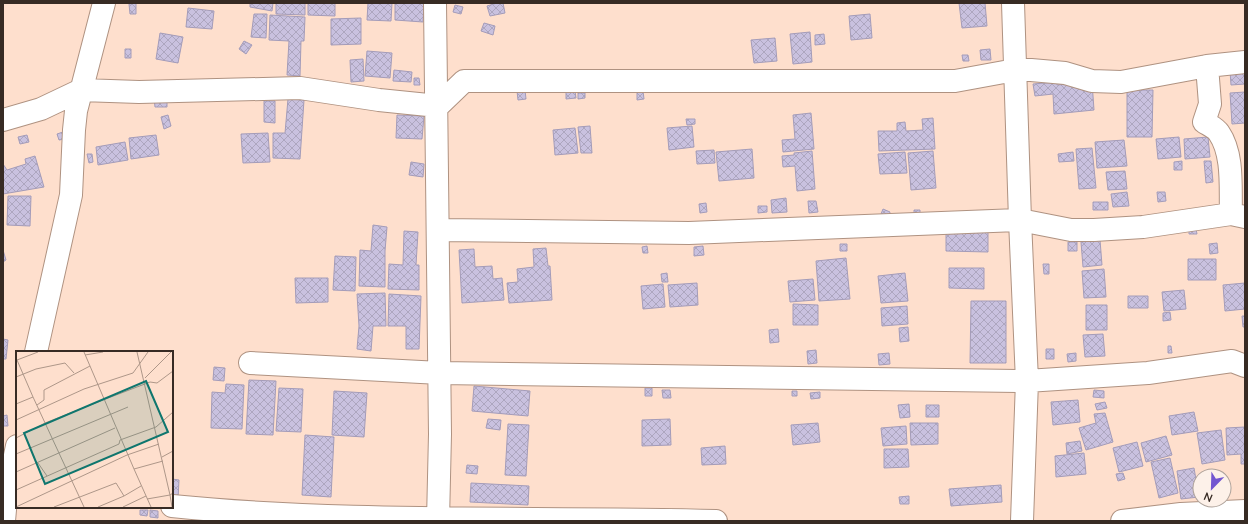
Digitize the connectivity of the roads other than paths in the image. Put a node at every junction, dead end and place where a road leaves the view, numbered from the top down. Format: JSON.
{"nodes":[{"id":1,"x":104,"y":3,"type":"edge"},
{"id":2,"x":435,"y":3,"type":"edge"},
{"id":3,"x":1013,"y":3,"type":"edge"},
{"id":4,"x":1245,"y":62,"type":"edge"},
{"id":5,"x":1207,"y":66,"type":"junction"},
{"id":6,"x":1015,"y":70,"type":"junction"},
{"id":7,"x":81,"y":90,"type":"junction"},
{"id":8,"x":438,"y":106,"type":"junction"},
{"id":9,"x":3,"y":120,"type":"edge"},
{"id":10,"x":1238,"y":215,"type":"edge"},
{"id":11,"x":1020,"y":220,"type":"junction"},
{"id":12,"x":438,"y":230,"type":"junction"},
{"id":13,"x":36,"y":351,"type":"edge"},
{"id":14,"x":250,"y":363,"type":"dead end"},
{"id":15,"x":1245,"y":366,"type":"edge"},
{"id":16,"x":440,"y":373,"type":"junction"},
{"id":17,"x":1027,"y":381,"type":"junction"},
{"id":18,"x":16,"y":452,"type":"edge"},
{"id":19,"x":9,"y":498,"type":"edge"},
{"id":20,"x":173,"y":506,"type":"edge"},
{"id":21,"x":1245,"y":511,"type":"edge"},
{"id":22,"x":438,"y":520,"type":"edge"},
{"id":23,"x":4,"y":521,"type":"edge"},
{"id":24,"x":716,"y":521,"type":"edge"},
{"id":25,"x":1022,"y":521,"type":"edge"},
{"id":26,"x":1122,"y":521,"type":"edge"}],
"edges":[{"from":1,"to":7,"type":"street"},
{"from":2,"to":8,"type":"street"},
{"from":3,"to":6,"type":"street"},
{"from":4,"to":5,"type":"street"},
{"from":5,"to":6,"type":"street"},
{"from":5,"to":10,"type":"street"},
{"from":6,"to":8,"type":"street"},
{"from":6,"to":11,"type":"street"},
{"from":7,"to":8,"type":"street"},
{"from":7,"to":9,"type":"street"},
{"from":7,"to":13,"type":"street"},
{"from":8,"to":12,"type":"street"},
{"from":10,"to":11,"type":"street"},
{"from":11,"to":12,"type":"street"},
{"from":11,"to":17,"type":"street"},
{"from":12,"to":16,"type":"street"},
{"from":14,"to":16,"type":"street"},
{"from":15,"to":17,"type":"street"},
{"from":16,"to":17,"type":"street"},
{"from":16,"to":22,"type":"street"},
{"from":17,"to":25,"type":"street"},
{"from":18,"to":19,"type":"street"},
{"from":19,"to":23,"type":"street"},
{"from":20,"to":22,"type":"street"},
{"from":21,"to":26,"type":"street"},
{"from":22,"to":24,"type":"street"}]}
